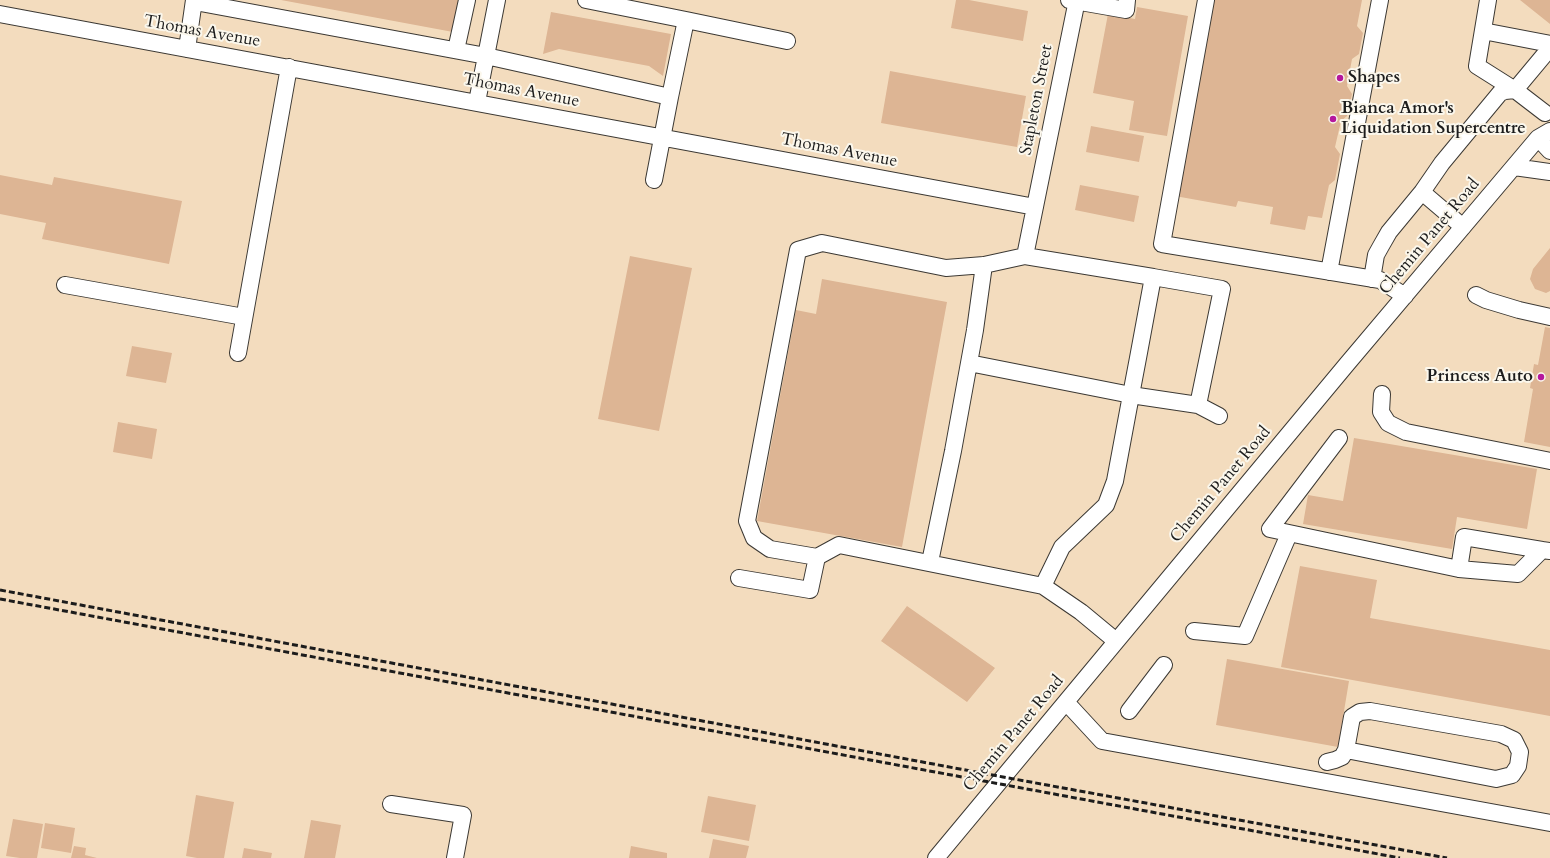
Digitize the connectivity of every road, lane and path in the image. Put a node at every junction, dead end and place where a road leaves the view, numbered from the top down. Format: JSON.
{"nodes":[{"id":1,"x":467,"y":0,"type":"edge"},
{"id":2,"x":497,"y":0,"type":"edge"},
{"id":3,"x":586,"y":0,"type":"edge"},
{"id":4,"x":1074,"y":0,"type":"edge"},
{"id":5,"x":1127,"y":0,"type":"edge"},
{"id":6,"x":1206,"y":0,"type":"edge"},
{"id":7,"x":1380,"y":0,"type":"edge"},
{"id":8,"x":1488,"y":0,"type":"edge"},
{"id":9,"x":195,"y":1,"type":"edge"},
{"id":10,"x":0,"y":14,"type":"edge"},
{"id":11,"x":686,"y":20,"type":"junction"},
{"id":12,"x":1482,"y":32,"type":"junction"},
{"id":13,"x":787,"y":40,"type":"dead end"},
{"id":14,"x":1550,"y":44,"type":"edge"},
{"id":15,"x":1550,"y":48,"type":"edge"},
{"id":16,"x":187,"y":49,"type":"junction"},
{"id":17,"x":456,"y":50,"type":"junction"},
{"id":18,"x":486,"y":56,"type":"junction"},
{"id":19,"x":289,"y":67,"type":"junction"},
{"id":20,"x":1515,"y":90,"type":"junction"},
{"id":21,"x":670,"y":97,"type":"junction"},
{"id":22,"x":478,"y":102,"type":"junction"},
{"id":23,"x":1547,"y":110,"type":"edge"},
{"id":24,"x":1544,"y":134,"type":"edge"},
{"id":25,"x":662,"y":137,"type":"junction"},
{"id":26,"x":1550,"y":151,"type":"edge"},
{"id":27,"x":1514,"y":167,"type":"junction"},
{"id":28,"x":1550,"y":172,"type":"edge"},
{"id":29,"x":654,"y":180,"type":"dead end"},
{"id":30,"x":1422,"y":192,"type":"junction"},
{"id":31,"x":1035,"y":207,"type":"junction"},
{"id":32,"x":1463,"y":227,"type":"junction"},
{"id":33,"x":1025,"y":256,"type":"junction"},
{"id":34,"x":984,"y":265,"type":"junction"},
{"id":35,"x":1329,"y":272,"type":"junction"},
{"id":36,"x":1153,"y":277,"type":"junction"},
{"id":37,"x":1372,"y":279,"type":"junction"},
{"id":38,"x":65,"y":285,"type":"dead end"},
{"id":39,"x":1476,"y":295,"type":"dead end"},
{"id":40,"x":1405,"y":296,"type":"junction"},
{"id":41,"x":1550,"y":316,"type":"edge"},
{"id":42,"x":244,"y":317,"type":"junction"},
{"id":43,"x":238,"y":353,"type":"dead end"},
{"id":44,"x":969,"y":363,"type":"junction"},
{"id":45,"x":1382,"y":394,"type":"dead end"},
{"id":46,"x":1131,"y":395,"type":"junction"},
{"id":47,"x":1198,"y":405,"type":"junction"},
{"id":48,"x":1219,"y":416,"type":"dead end"},
{"id":49,"x":1339,"y":438,"type":"dead end"},
{"id":50,"x":1550,"y":461,"type":"edge"},
{"id":51,"x":1289,"y":534,"type":"junction"},
{"id":52,"x":1546,"y":550,"type":"edge"},
{"id":53,"x":817,"y":557,"type":"junction"},
{"id":54,"x":930,"y":562,"type":"junction"},
{"id":55,"x":1459,"y":569,"type":"junction"},
{"id":56,"x":739,"y":578,"type":"dead end"},
{"id":57,"x":1043,"y":586,"type":"junction"},
{"id":58,"x":1194,"y":631,"type":"dead end"},
{"id":59,"x":1116,"y":641,"type":"junction"},
{"id":60,"x":1164,"y":665,"type":"dead end"},
{"id":61,"x":1066,"y":702,"type":"junction"},
{"id":62,"x":1129,"y":711,"type":"dead end"},
{"id":63,"x":1346,"y":750,"type":"junction"},
{"id":64,"x":1327,"y":762,"type":"dead end"},
{"id":65,"x":391,"y":804,"type":"dead end"},
{"id":66,"x":1550,"y":823,"type":"edge"},
{"id":67,"x":455,"y":858,"type":"edge"},
{"id":68,"x":936,"y":858,"type":"edge"}],
"edges":[{"from":1,"to":17,"type":"street"},
{"from":2,"to":18,"type":"street"},
{"from":3,"to":11,"type":"street"},
{"from":4,"to":5,"type":"street"},
{"from":4,"to":31,"type":"street","name":"Stapleton Street"},
{"from":6,"to":35,"type":"street"},
{"from":7,"to":35,"type":"street"},
{"from":8,"to":12,"type":"street"},
{"from":9,"to":16,"type":"street"},
{"from":9,"to":17,"type":"street"},
{"from":10,"to":16,"type":"street","name":"Thomas Avenue"},
{"from":11,"to":13,"type":"street"},
{"from":11,"to":21,"type":"street"},
{"from":12,"to":14,"type":"street"},
{"from":12,"to":20,"type":"street"},
{"from":15,"to":20,"type":"street"},
{"from":16,"to":19,"type":"street","name":"Thomas Avenue"},
{"from":17,"to":18,"type":"street"},
{"from":18,"to":21,"type":"street"},
{"from":18,"to":22,"type":"street"},
{"from":19,"to":22,"type":"street","name":"Thomas Avenue"},
{"from":19,"to":42,"type":"street"},
{"from":20,"to":23,"type":"street"},
{"from":20,"to":30,"type":"street"},
{"from":21,"to":25,"type":"street"},
{"from":22,"to":25,"type":"street","name":"Thomas Avenue"},
{"from":23,"to":24,"type":"street","name":"Chemin Panet Road"},
{"from":24,"to":26,"type":"street"},
{"from":24,"to":27,"type":"street","name":"Chemin Panet Road"},
{"from":25,"to":29,"type":"street"},
{"from":25,"to":31,"type":"street","name":"Thomas Avenue"},
{"from":27,"to":28,"type":"street"},
{"from":27,"to":32,"type":"street","name":"Chemin Panet Road"},
{"from":30,"to":32,"type":"street"},
{"from":30,"to":37,"type":"street"},
{"from":31,"to":33,"type":"street","name":"Stapleton Street"},
{"from":32,"to":40,"type":"street","name":"Chemin Panet Road"},
{"from":33,"to":34,"type":"street"},
{"from":33,"to":36,"type":"street"},
{"from":34,"to":44,"type":"street"},
{"from":34,"to":53,"type":"street"},
{"from":35,"to":37,"type":"street"},
{"from":36,"to":46,"type":"street"},
{"from":36,"to":47,"type":"street"},
{"from":37,"to":40,"type":"street"},
{"from":38,"to":42,"type":"street"},
{"from":39,"to":41,"type":"street"},
{"from":40,"to":59,"type":"street","name":"Chemin Panet Road"},
{"from":42,"to":43,"type":"street"},
{"from":44,"to":46,"type":"street"},
{"from":44,"to":54,"type":"street"},
{"from":45,"to":50,"type":"street"},
{"from":46,"to":47,"type":"street"},
{"from":46,"to":57,"type":"street"},
{"from":47,"to":48,"type":"street"},
{"from":49,"to":51,"type":"street"},
{"from":51,"to":55,"type":"street"},
{"from":51,"to":58,"type":"street"},
{"from":52,"to":55,"type":"street"},
{"from":52,"to":55,"type":"street"},
{"from":53,"to":54,"type":"street"},
{"from":53,"to":56,"type":"street"},
{"from":54,"to":57,"type":"street"},
{"from":57,"to":59,"type":"street"},
{"from":59,"to":61,"type":"street","name":"Chemin Panet Road"},
{"from":60,"to":62,"type":"street"},
{"from":61,"to":66,"type":"street"},
{"from":61,"to":68,"type":"street","name":"Chemin Panet Road"},
{"from":63,"to":63,"type":"street"},
{"from":63,"to":64,"type":"street"},
{"from":65,"to":67,"type":"street"}]}
